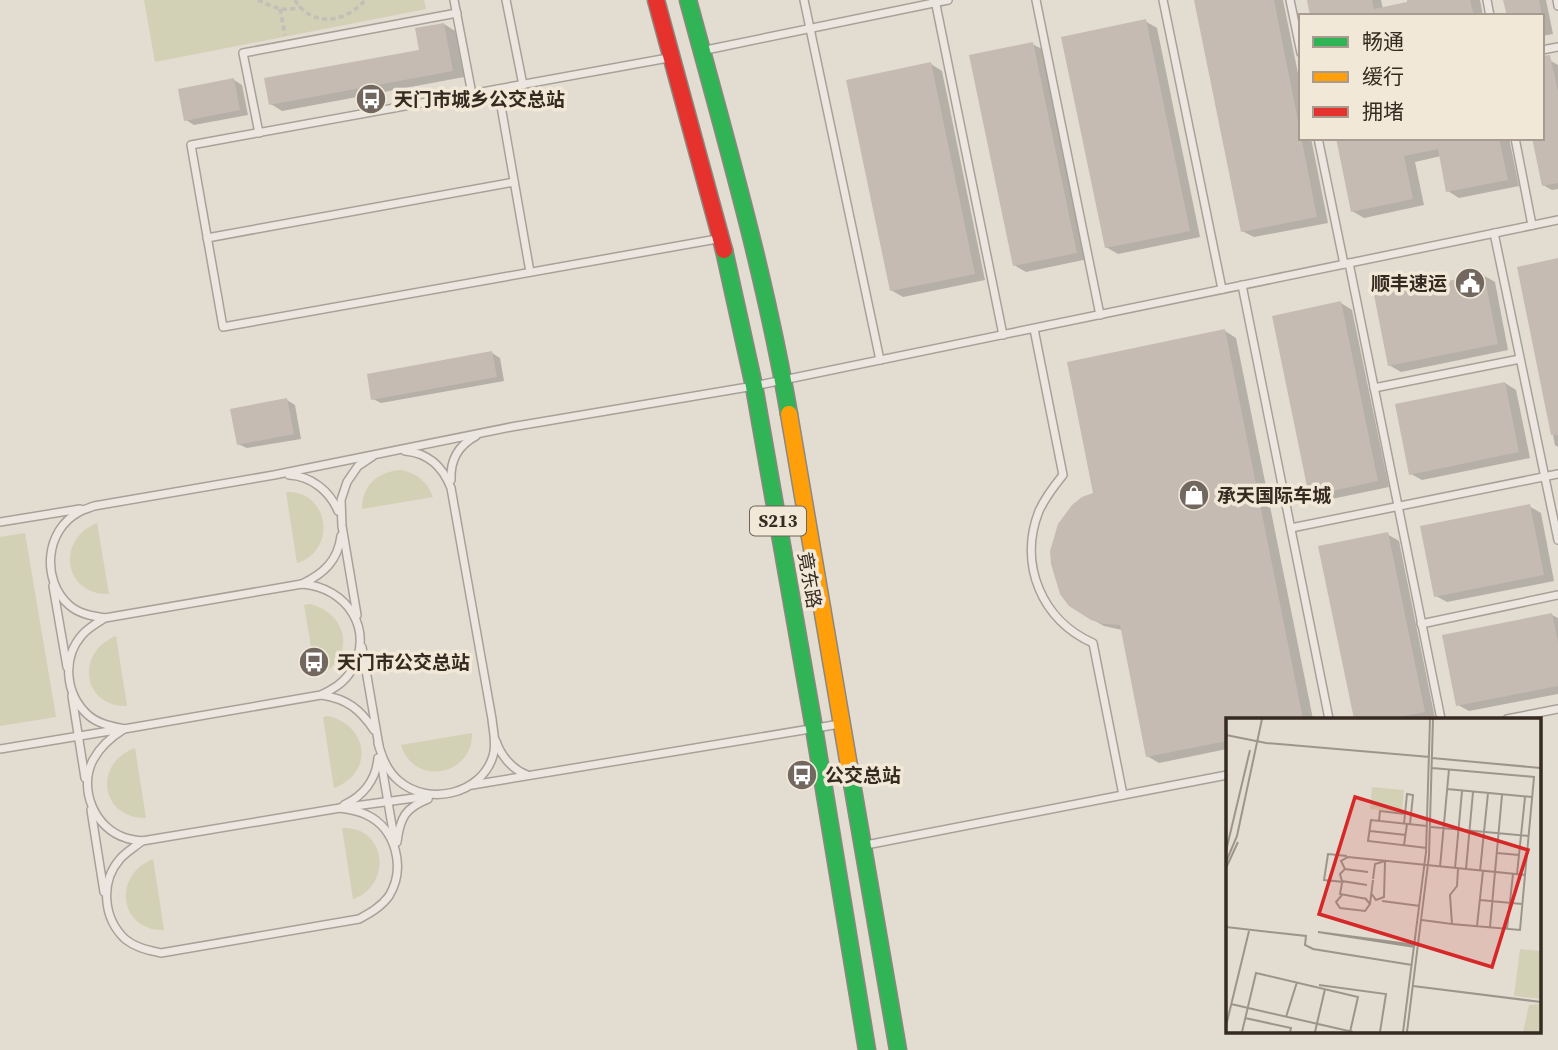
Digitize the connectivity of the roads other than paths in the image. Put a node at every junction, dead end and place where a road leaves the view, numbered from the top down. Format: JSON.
{"nodes":[{"id":1,"x":454,"y":0,"type":"edge"},
{"id":2,"x":506,"y":0,"type":"edge"},
{"id":3,"x":656,"y":0,"type":"edge"},
{"id":4,"x":688,"y":0,"type":"edge"},
{"id":5,"x":804,"y":0,"type":"edge"},
{"id":6,"x":948,"y":0,"type":"edge"},
{"id":7,"x":1036,"y":0,"type":"edge"},
{"id":8,"x":1163,"y":0,"type":"edge"},
{"id":9,"x":1290,"y":0,"type":"edge"},
{"id":10,"x":1557,"y":0,"type":"edge"},
{"id":11,"x":936,"y":1,"type":"edge"},
{"id":12,"x":1558,"y":6,"type":"edge"},
{"id":13,"x":457,"y":13,"type":"junction"},
{"id":14,"x":810,"y":28,"type":"junction"},
{"id":15,"x":1299,"y":43,"type":"edge"},
{"id":16,"x":702,"y":51,"type":"junction"},
{"id":17,"x":672,"y":57,"type":"junction"},
{"id":18,"x":523,"y":85,"type":"junction"},
{"id":19,"x":498,"y":89,"type":"junction"},
{"id":20,"x":472,"y":94,"type":"junction"},
{"id":21,"x":259,"y":133,"type":"junction"},
{"id":22,"x":1318,"y":140,"type":"edge"},
{"id":23,"x":1515,"y":140,"type":"edge"},
{"id":24,"x":514,"y":182,"type":"junction"},
{"id":25,"x":1558,"y":220,"type":"edge"},
{"id":26,"x":1532,"y":225,"type":"junction"},
{"id":27,"x":1494,"y":233,"type":"junction"},
{"id":28,"x":207,"y":238,"type":"junction"},
{"id":29,"x":721,"y":238,"type":"junction"},
{"id":30,"x":1347,"y":264,"type":"junction"},
{"id":31,"x":530,"y":272,"type":"junction"},
{"id":32,"x":1242,"y":285,"type":"junction"},
{"id":33,"x":1223,"y":289,"type":"junction"},
{"id":34,"x":1100,"y":315,"type":"junction"},
{"id":35,"x":1034,"y":329,"type":"junction"},
{"id":36,"x":1003,"y":335,"type":"junction"},
{"id":37,"x":1520,"y":359,"type":"junction"},
{"id":38,"x":880,"y":360,"type":"junction"},
{"id":39,"x":783,"y":380,"type":"junction"},
{"id":40,"x":754,"y":386,"type":"junction"},
{"id":41,"x":1374,"y":388,"type":"junction"},
{"id":42,"x":482,"y":433,"type":"junction"},
{"id":43,"x":393,"y":450,"type":"junction"},
{"id":44,"x":1558,"y":474,"type":"edge"},
{"id":45,"x":274,"y":475,"type":"junction"},
{"id":46,"x":1545,"y":476,"type":"junction"},
{"id":47,"x":451,"y":488,"type":"junction"},
{"id":48,"x":94,"y":506,"type":"junction"},
{"id":49,"x":1398,"y":506,"type":"junction"},
{"id":50,"x":0,"y":522,"type":"edge"},
{"id":51,"x":342,"y":526,"type":"junction"},
{"id":52,"x":1291,"y":528,"type":"junction"},
{"id":53,"x":1558,"y":540,"type":"edge"},
{"id":54,"x":51,"y":575,"type":"junction"},
{"id":55,"x":302,"y":584,"type":"junction"},
{"id":56,"x":1558,"y":595,"type":"edge"},
{"id":57,"x":105,"y":618,"type":"junction"},
{"id":58,"x":1422,"y":624,"type":"junction"},
{"id":59,"x":360,"y":633,"type":"junction"},
{"id":60,"x":70,"y":686,"type":"junction"},
{"id":61,"x":321,"y":695,"type":"junction"},
{"id":62,"x":1558,"y":709,"type":"edge"},
{"id":63,"x":1329,"y":718,"type":"edge"},
{"id":64,"x":1441,"y":718,"type":"edge"},
{"id":65,"x":1512,"y":718,"type":"edge"},
{"id":66,"x":841,"y":724,"type":"junction"},
{"id":67,"x":814,"y":728,"type":"junction"},
{"id":68,"x":124,"y":729,"type":"junction"},
{"id":69,"x":78,"y":736,"type":"junction"},
{"id":70,"x":494,"y":737,"type":"junction"},
{"id":71,"x":378,"y":743,"type":"junction"},
{"id":72,"x":0,"y":749,"type":"edge"},
{"id":73,"x":529,"y":775,"type":"junction"},
{"id":74,"x":1226,"y":775,"type":"edge"},
{"id":75,"x":471,"y":785,"type":"junction"},
{"id":76,"x":440,"y":794,"type":"junction"},
{"id":77,"x":1123,"y":795,"type":"junction"},
{"id":78,"x":89,"y":798,"type":"junction"},
{"id":79,"x":388,"y":801,"type":"junction"},
{"id":80,"x":340,"y":808,"type":"junction"},
{"id":81,"x":142,"y":841,"type":"junction"},
{"id":82,"x":863,"y":846,"type":"junction"},
{"id":83,"x":398,"y":860,"type":"junction"},
{"id":84,"x":107,"y":910,"type":"junction"},
{"id":85,"x":867,"y":1050,"type":"edge"},
{"id":86,"x":898,"y":1050,"type":"edge"}],
"edges":[{"from":1,"to":13,"type":"lane"},
{"from":2,"to":18,"type":"lane"},
{"from":3,"to":17,"type":"main road","name":"竟东路","number":"S213"},
{"from":4,"to":16,"type":"main road","name":"竟东路","number":"S213"},
{"from":5,"to":14,"type":"lane"},
{"from":6,"to":11,"type":"lane"},
{"from":7,"to":34,"type":"lane"},
{"from":8,"to":33,"type":"lane"},
{"from":9,"to":15,"type":"lane"},
{"from":10,"to":12,"type":"lane"},
{"from":11,"to":14,"type":"lane"},
{"from":11,"to":36,"type":"lane"},
{"from":13,"to":20,"type":"lane"},
{"from":13,"to":21,"type":"lane"},
{"from":14,"to":16,"type":"lane"},
{"from":14,"to":38,"type":"lane"},
{"from":16,"to":39,"type":"main road","name":"竟东路","number":"S213"},
{"from":17,"to":18,"type":"lane"},
{"from":17,"to":29,"type":"main road","name":"竟东路","number":"S213"},
{"from":18,"to":19,"type":"lane"},
{"from":19,"to":20,"type":"lane"},
{"from":19,"to":24,"type":"lane"},
{"from":20,"to":21,"type":"lane"},
{"from":21,"to":28,"type":"lane"},
{"from":22,"to":30,"type":"lane"},
{"from":23,"to":26,"type":"lane"},
{"from":24,"to":28,"type":"lane"},
{"from":24,"to":31,"type":"lane"},
{"from":25,"to":26,"type":"lane"},
{"from":26,"to":27,"type":"lane"},
{"from":27,"to":30,"type":"lane"},
{"from":27,"to":37,"type":"lane"},
{"from":28,"to":31,"type":"lane"},
{"from":29,"to":31,"type":"lane"},
{"from":29,"to":40,"type":"main road","name":"竟东路","number":"S213"},
{"from":30,"to":32,"type":"lane"},
{"from":30,"to":41,"type":"lane"},
{"from":32,"to":33,"type":"lane"},
{"from":32,"to":52,"type":"lane"},
{"from":33,"to":34,"type":"lane"},
{"from":34,"to":35,"type":"lane"},
{"from":35,"to":36,"type":"lane"},
{"from":35,"to":77,"type":"lane"},
{"from":36,"to":38,"type":"lane"},
{"from":37,"to":41,"type":"lane"},
{"from":37,"to":46,"type":"lane"},
{"from":38,"to":39,"type":"lane"},
{"from":39,"to":40,"type":"lane"},
{"from":39,"to":66,"type":"main road","name":"竟东路","number":"S213"},
{"from":40,"to":42,"type":"lane"},
{"from":40,"to":67,"type":"main road","name":"竟东路","number":"S213"},
{"from":41,"to":49,"type":"lane"},
{"from":42,"to":43,"type":"lane"},
{"from":42,"to":47,"type":"lane"},
{"from":43,"to":45,"type":"lane"},
{"from":43,"to":47,"type":"lane"},
{"from":43,"to":51,"type":"lane"},
{"from":44,"to":46,"type":"lane"},
{"from":45,"to":48,"type":"lane"},
{"from":45,"to":51,"type":"lane"},
{"from":46,"to":49,"type":"lane"},
{"from":46,"to":53,"type":"lane"},
{"from":47,"to":70,"type":"lane"},
{"from":48,"to":50,"type":"lane"},
{"from":48,"to":54,"type":"lane"},
{"from":49,"to":52,"type":"lane"},
{"from":49,"to":58,"type":"lane"},
{"from":51,"to":55,"type":"lane"},
{"from":51,"to":59,"type":"lane"},
{"from":52,"to":63,"type":"lane"},
{"from":54,"to":57,"type":"lane"},
{"from":54,"to":60,"type":"lane"},
{"from":55,"to":57,"type":"lane"},
{"from":55,"to":59,"type":"lane"},
{"from":56,"to":58,"type":"lane"},
{"from":57,"to":60,"type":"lane"},
{"from":58,"to":64,"type":"lane"},
{"from":59,"to":61,"type":"lane"},
{"from":59,"to":71,"type":"lane"},
{"from":60,"to":68,"type":"lane"},
{"from":60,"to":69,"type":"lane"},
{"from":61,"to":68,"type":"lane"},
{"from":61,"to":71,"type":"lane"},
{"from":62,"to":65,"type":"lane"},
{"from":66,"to":67,"type":"lane"},
{"from":66,"to":82,"type":"main road","name":"竟东路","number":"S213"},
{"from":67,"to":73,"type":"lane"},
{"from":67,"to":85,"type":"main road","name":"竟东路","number":"S213"},
{"from":68,"to":69,"type":"lane"},
{"from":68,"to":78,"type":"lane"},
{"from":69,"to":72,"type":"lane"},
{"from":69,"to":78,"type":"lane"},
{"from":70,"to":73,"type":"lane"},
{"from":70,"to":75,"type":"lane"},
{"from":71,"to":76,"type":"lane"},
{"from":71,"to":79,"type":"lane"},
{"from":71,"to":80,"type":"lane"},
{"from":73,"to":75,"type":"lane"},
{"from":74,"to":77,"type":"lane"},
{"from":75,"to":76,"type":"lane"},
{"from":76,"to":79,"type":"lane"},
{"from":76,"to":83,"type":"lane"},
{"from":77,"to":82,"type":"lane"},
{"from":78,"to":81,"type":"lane"},
{"from":78,"to":84,"type":"lane"},
{"from":79,"to":80,"type":"lane"},
{"from":79,"to":83,"type":"lane"},
{"from":80,"to":81,"type":"lane"},
{"from":80,"to":83,"type":"lane"},
{"from":81,"to":84,"type":"lane"},
{"from":82,"to":86,"type":"main road","name":"竟东路","number":"S213"},
{"from":83,"to":84,"type":"lane"}]}
